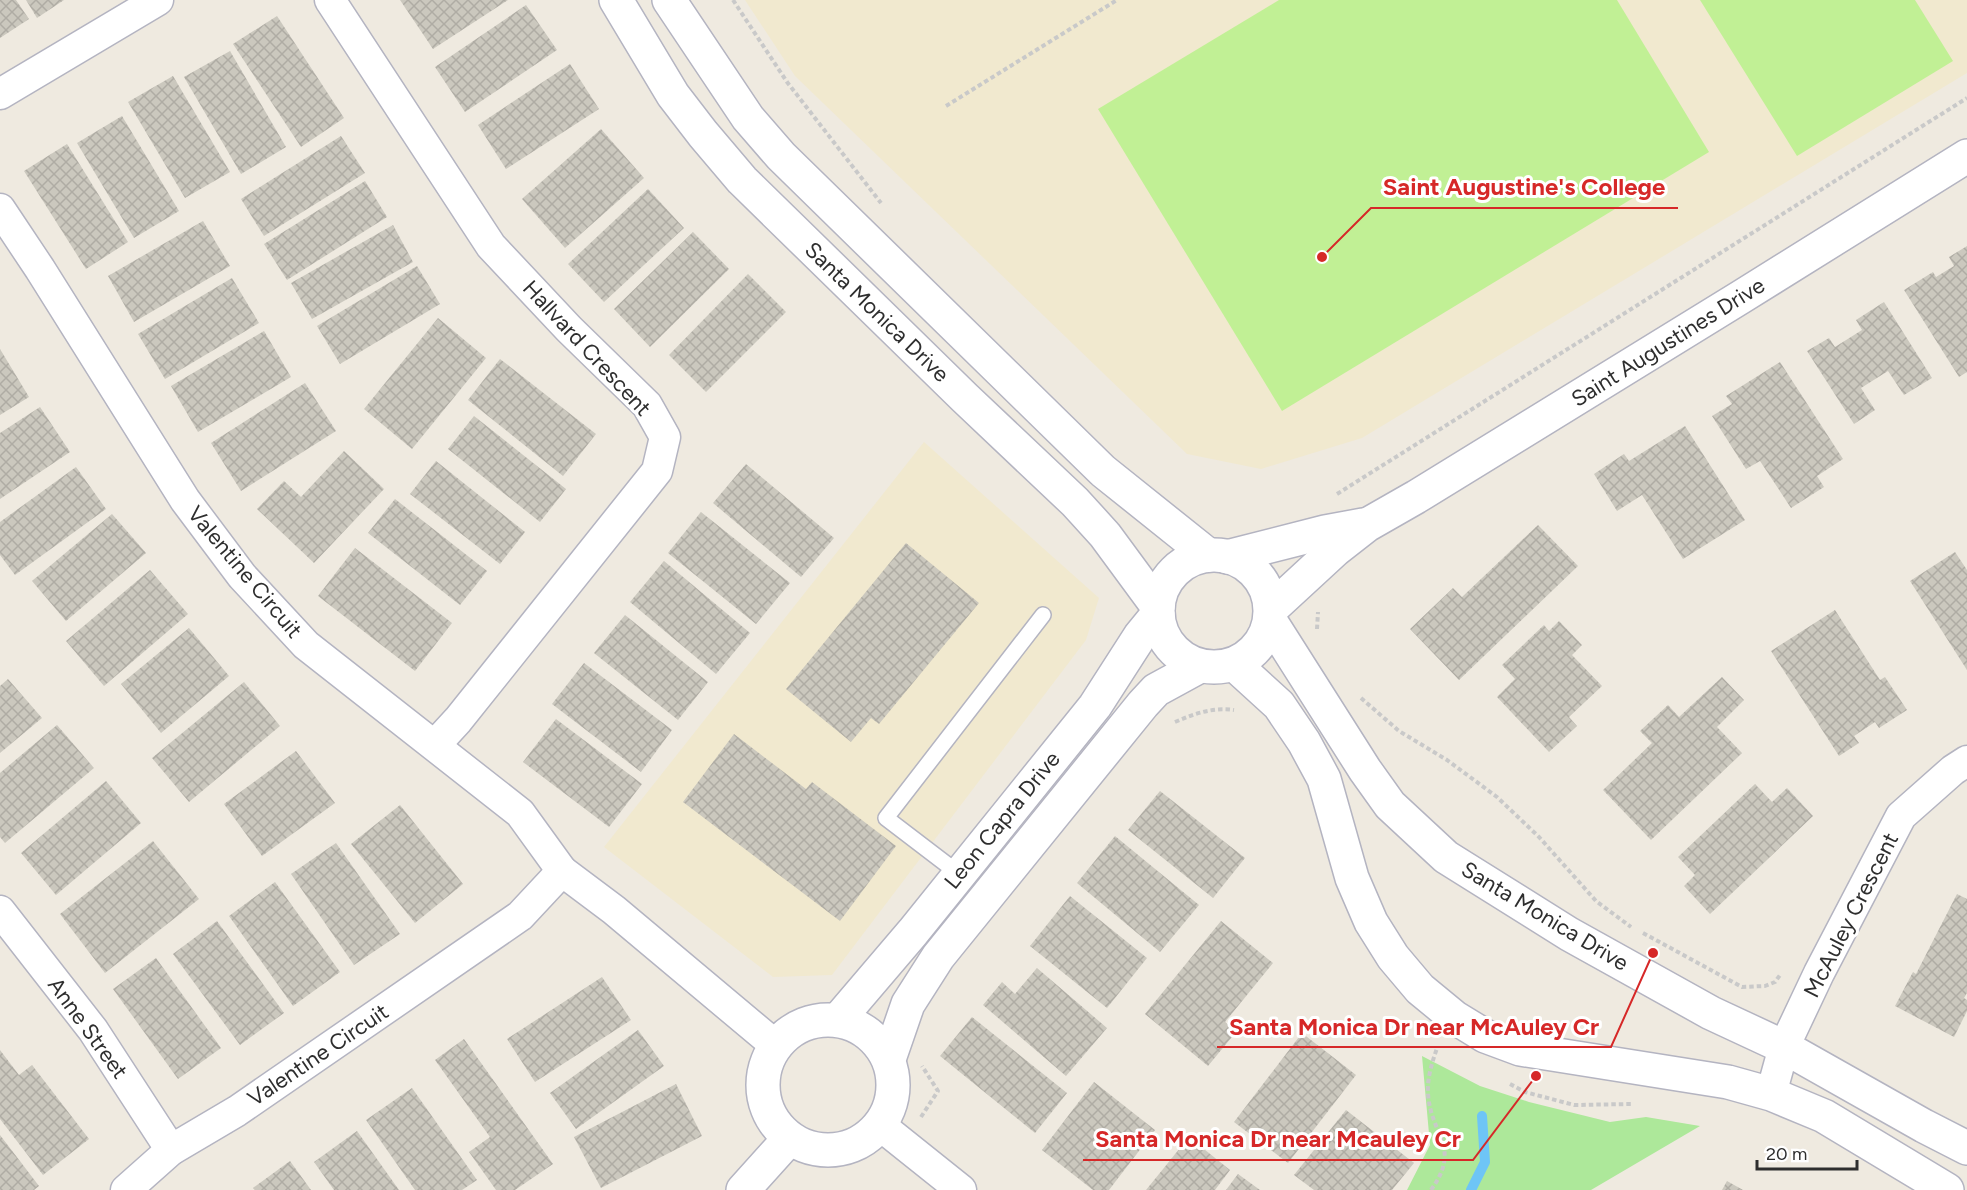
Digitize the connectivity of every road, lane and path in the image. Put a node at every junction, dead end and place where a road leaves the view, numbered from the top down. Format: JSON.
{"nodes":[{"id":1,"x":158,"y":0,"type":"edge"},
{"id":2,"x":330,"y":0,"type":"edge"},
{"id":3,"x":616,"y":0,"type":"edge"},
{"id":4,"x":669,"y":0,"type":"edge"},
{"id":5,"x":733,"y":0,"type":"edge"},
{"id":6,"x":1117,"y":0,"type":"edge"},
{"id":7,"x":0,"y":94,"type":"edge"},
{"id":8,"x":1967,"y":98,"type":"edge"},
{"id":9,"x":946,"y":106,"type":"dead end"},
{"id":10,"x":1967,"y":156,"type":"edge"},
{"id":11,"x":0,"y":209,"type":"edge"},
{"id":12,"x":886,"y":210,"type":"dead end"},
{"id":13,"x":1329,"y":499,"type":"dead end"},
{"id":14,"x":1367,"y":525,"type":"junction"},
{"id":15,"x":1218,"y":556,"type":"junction"},
{"id":16,"x":1320,"y":605,"type":"dead end"},
{"id":17,"x":1158,"y":611,"type":"junction"},
{"id":18,"x":1043,"y":615,"type":"dead end"},
{"id":19,"x":1271,"y":615,"type":"junction"},
{"id":20,"x":1317,"y":634,"type":"dead end"},
{"id":21,"x":1234,"y":664,"type":"junction"},
{"id":22,"x":1200,"y":666,"type":"junction"},
{"id":23,"x":1356,"y":691,"type":"dead end"},
{"id":24,"x":1236,"y":710,"type":"dead end"},
{"id":25,"x":1169,"y":725,"type":"dead end"},
{"id":26,"x":435,"y":746,"type":"junction"},
{"id":27,"x":1967,"y":761,"type":"edge"},
{"id":28,"x":562,"y":871,"type":"junction"},
{"id":29,"x":958,"y":873,"type":"junction"},
{"id":30,"x":0,"y":911,"type":"edge"},
{"id":31,"x":1781,"y":973,"type":"dead end"},
{"id":32,"x":837,"y":1020,"type":"junction"},
{"id":33,"x":1428,"y":1040,"type":"dead end"},
{"id":34,"x":775,"y":1045,"type":"junction"},
{"id":35,"x":1784,"y":1047,"type":"junction"},
{"id":36,"x":1437,"y":1048,"type":"junction"},
{"id":37,"x":1446,"y":1052,"type":"dead end"},
{"id":38,"x":921,"y":1056,"type":"dead end"},
{"id":39,"x":889,"y":1059,"type":"junction"},
{"id":40,"x":1508,"y":1083,"type":"dead end"},
{"id":41,"x":1771,"y":1094,"type":"junction"},
{"id":42,"x":1641,"y":1105,"type":"dead end"},
{"id":43,"x":891,"y":1136,"type":"junction"},
{"id":44,"x":789,"y":1139,"type":"junction"},
{"id":45,"x":1967,"y":1148,"type":"edge"},
{"id":46,"x":171,"y":1150,"type":"junction"},
{"id":47,"x":126,"y":1190,"type":"edge"},
{"id":48,"x":743,"y":1190,"type":"edge"},
{"id":49,"x":961,"y":1190,"type":"edge"},
{"id":50,"x":1431,"y":1190,"type":"edge"},
{"id":51,"x":1947,"y":1190,"type":"edge"}],
"edges":[{"from":1,"to":7,"type":"street"},
{"from":2,"to":26,"type":"street","name":"Hallvard Crescent"},
{"from":3,"to":17,"type":"street","name":"Santa Monica Drive"},
{"from":4,"to":15,"type":"street","name":"Santa Monica Drive"},
{"from":5,"to":12,"type":"path"},
{"from":6,"to":9,"type":"path"},
{"from":8,"to":13,"type":"path"},
{"from":10,"to":14,"type":"street","name":"Saint Augustines Drive"},
{"from":11,"to":26,"type":"street","name":"Valentine Circuit"},
{"from":14,"to":15,"type":"street","name":"Saint Augustines Drive"},
{"from":14,"to":19,"type":"street","name":"Saint Augustines Drive"},
{"from":15,"to":17,"type":"street"},
{"from":15,"to":19,"type":"street"},
{"from":16,"to":20,"type":"path"},
{"from":17,"to":22,"type":"street"},
{"from":17,"to":29,"type":"street","name":"Leon Capra Drive"},
{"from":18,"to":29,"type":"lane"},
{"from":19,"to":21,"type":"street"},
{"from":19,"to":35,"type":"street","name":"Santa Monica Drive"},
{"from":21,"to":22,"type":"street"},
{"from":21,"to":41,"type":"street"},
{"from":22,"to":39,"type":"street","name":"Leon Capra Drive"},
{"from":23,"to":31,"type":"path"},
{"from":24,"to":25,"type":"path"},
{"from":26,"to":28,"type":"street","name":"Valentine Circuit"},
{"from":27,"to":35,"type":"street","name":"McAuley Crescent"},
{"from":28,"to":34,"type":"street","name":"Valentine Circuit"},
{"from":28,"to":46,"type":"street","name":"Valentine Circuit"},
{"from":29,"to":32,"type":"street","name":"Leon Capra Drive"},
{"from":30,"to":46,"type":"street","name":"Anne Street"},
{"from":32,"to":34,"type":"street"},
{"from":32,"to":39,"type":"street"},
{"from":33,"to":36,"type":"path"},
{"from":34,"to":44,"type":"street"},
{"from":35,"to":41,"type":"street","name":"McAuley Crescent"},
{"from":35,"to":45,"type":"street","name":"Santa Monica Drive"},
{"from":36,"to":37,"type":"path"},
{"from":36,"to":50,"type":"path"},
{"from":38,"to":43,"type":"path"},
{"from":39,"to":43,"type":"street"},
{"from":40,"to":42,"type":"path"},
{"from":41,"to":51,"type":"street"},
{"from":43,"to":44,"type":"street"},
{"from":43,"to":49,"type":"street"},
{"from":44,"to":48,"type":"street"},
{"from":46,"to":47,"type":"street","name":"Valentine Circuit"}]}
